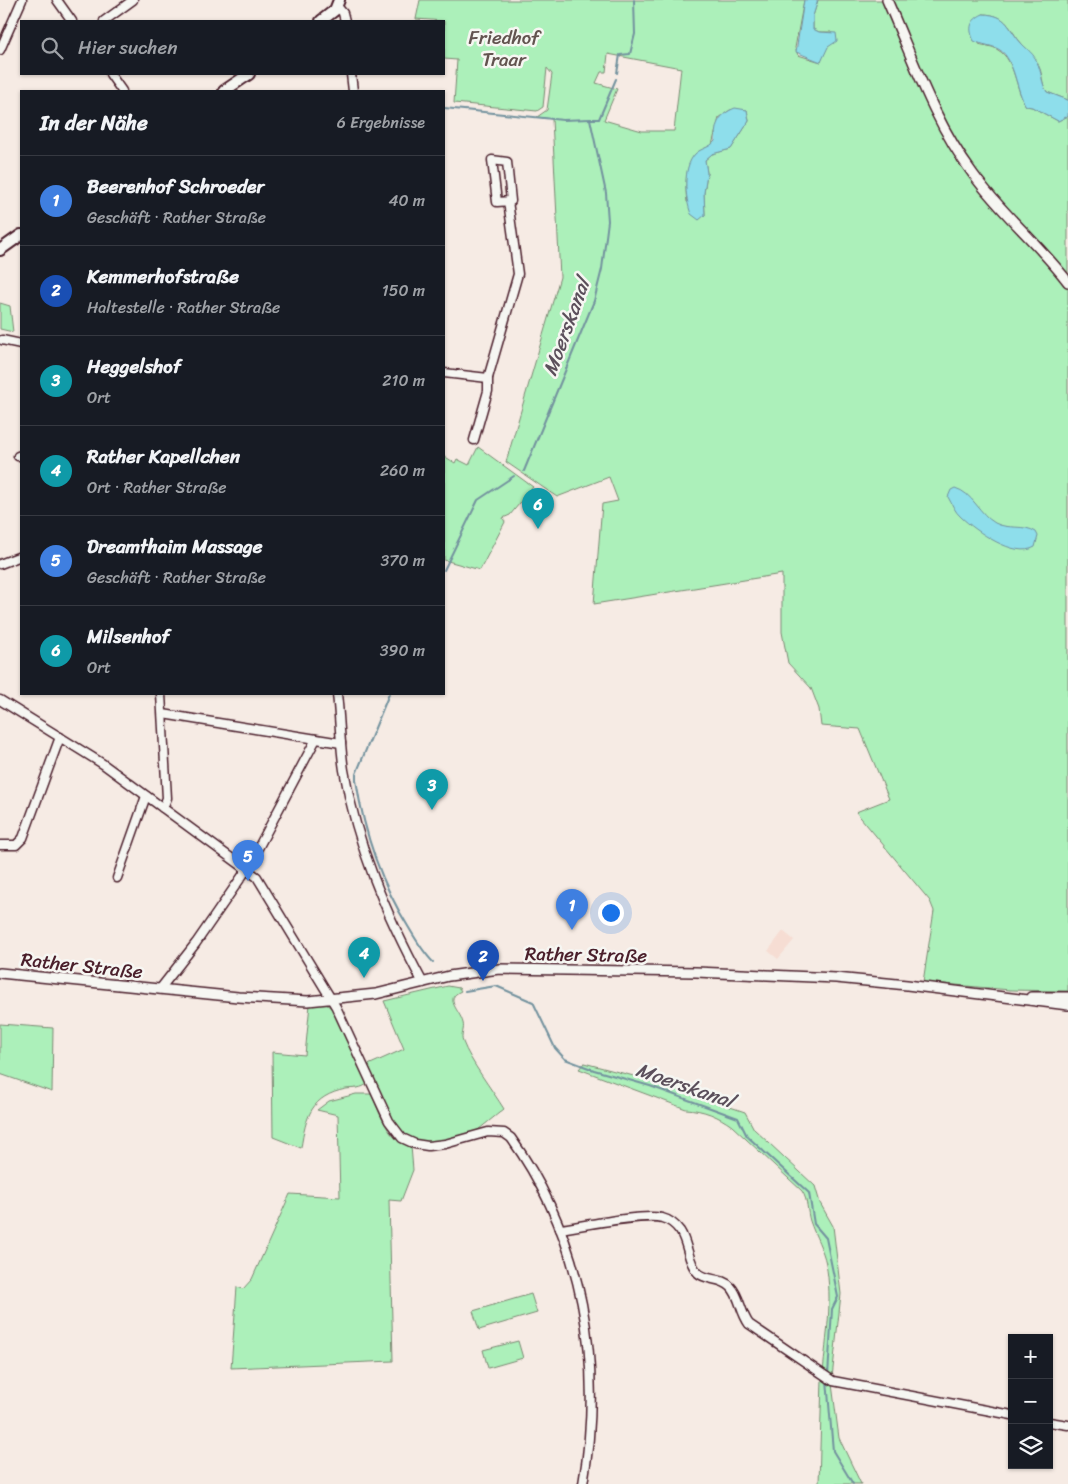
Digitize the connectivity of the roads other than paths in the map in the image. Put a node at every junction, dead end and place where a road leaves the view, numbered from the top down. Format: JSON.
{"nodes":[{"id":1,"x":22,"y":0,"type":"edge"},
{"id":2,"x":56,"y":0,"type":"edge"},
{"id":3,"x":133,"y":0,"type":"edge"},
{"id":4,"x":887,"y":0,"type":"edge"},
{"id":5,"x":338,"y":3,"type":"edge"},
{"id":6,"x":71,"y":20,"type":"edge"},
{"id":7,"x":105,"y":20,"type":"edge"},
{"id":8,"x":322,"y":20,"type":"edge"},
{"id":9,"x":345,"y":20,"type":"edge"},
{"id":10,"x":0,"y":50,"type":"edge"},
{"id":11,"x":111,"y":75,"type":"edge"},
{"id":12,"x":247,"y":75,"type":"edge"},
{"id":13,"x":351,"y":75,"type":"edge"},
{"id":14,"x":121,"y":90,"type":"edge"},
{"id":15,"x":225,"y":90,"type":"edge"},
{"id":16,"x":353,"y":90,"type":"edge"},
{"id":17,"x":508,"y":201,"type":"junction"},
{"id":18,"x":20,"y":236,"type":"edge"},
{"id":19,"x":0,"y":250,"type":"edge"},
{"id":20,"x":1068,"y":282,"type":"edge"},
{"id":21,"x":2,"y":340,"type":"dead end"},
{"id":22,"x":20,"y":344,"type":"edge"},
{"id":23,"x":445,"y":373,"type":"edge"},
{"id":24,"x":488,"y":378,"type":"junction"},
{"id":25,"x":474,"y":440,"type":"dead end"},
{"id":26,"x":20,"y":556,"type":"edge"},
{"id":27,"x":0,"y":564,"type":"edge"},
{"id":28,"x":162,"y":695,"type":"edge"},
{"id":29,"x":337,"y":695,"type":"edge"},
{"id":30,"x":0,"y":700,"type":"edge"},
{"id":31,"x":163,"y":714,"type":"junction"},
{"id":32,"x":60,"y":737,"type":"junction"},
{"id":33,"x":316,"y":739,"type":"junction"},
{"id":34,"x":341,"y":743,"type":"junction"},
{"id":35,"x":146,"y":796,"type":"junction"},
{"id":36,"x":164,"y":808,"type":"junction"},
{"id":37,"x":0,"y":845,"type":"edge"},
{"id":38,"x":247,"y":869,"type":"junction"},
{"id":39,"x":117,"y":878,"type":"dead end"},
{"id":40,"x":0,"y":973,"type":"edge"},
{"id":41,"x":422,"y":983,"type":"junction"},
{"id":42,"x":160,"y":989,"type":"junction"},
{"id":43,"x":331,"y":1000,"type":"junction"},
{"id":44,"x":1066,"y":1003,"type":"edge"},
{"id":45,"x":560,"y":1229,"type":"junction"},
{"id":46,"x":1008,"y":1414,"type":"edge"},
{"id":47,"x":1053,"y":1423,"type":"edge"},
{"id":48,"x":1068,"y":1425,"type":"edge"},
{"id":49,"x":583,"y":1484,"type":"edge"}],
"edges":[{"from":1,"to":10,"type":"street"},
{"from":2,"to":6,"type":"street"},
{"from":3,"to":7,"type":"street"},
{"from":4,"to":20,"type":"street"},
{"from":5,"to":8,"type":"main road"},
{"from":5,"to":9,"type":"street"},
{"from":11,"to":14,"type":"street"},
{"from":12,"to":15,"type":"main road"},
{"from":13,"to":16,"type":"street"},
{"from":17,"to":17,"type":"street"},
{"from":17,"to":24,"type":"street"},
{"from":18,"to":19,"type":"main road"},
{"from":21,"to":22,"type":"street"},
{"from":23,"to":24,"type":"street"},
{"from":24,"to":25,"type":"street"},
{"from":26,"to":27,"type":"street"},
{"from":28,"to":31,"type":"street"},
{"from":29,"to":34,"type":"street"},
{"from":30,"to":32,"type":"street"},
{"from":31,"to":33,"type":"street"},
{"from":31,"to":36,"type":"street"},
{"from":32,"to":35,"type":"street"},
{"from":32,"to":37,"type":"street"},
{"from":33,"to":34,"type":"street"},
{"from":33,"to":38,"type":"street","name":"Rather Straße"},
{"from":34,"to":41,"type":"street"},
{"from":35,"to":36,"type":"street"},
{"from":35,"to":39,"type":"street"},
{"from":36,"to":38,"type":"street"},
{"from":38,"to":42,"type":"street","name":"Rather Straße"},
{"from":38,"to":43,"type":"street"},
{"from":40,"to":42,"type":"street","name":"Rather Straße"},
{"from":41,"to":43,"type":"street","name":"Rather Straße"},
{"from":41,"to":44,"type":"street","name":"Rather Straße"},
{"from":42,"to":43,"type":"street","name":"Rather Straße"},
{"from":43,"to":45,"type":"street"},
{"from":45,"to":46,"type":"street"},
{"from":45,"to":49,"type":"street"},
{"from":47,"to":48,"type":"street"}]}
